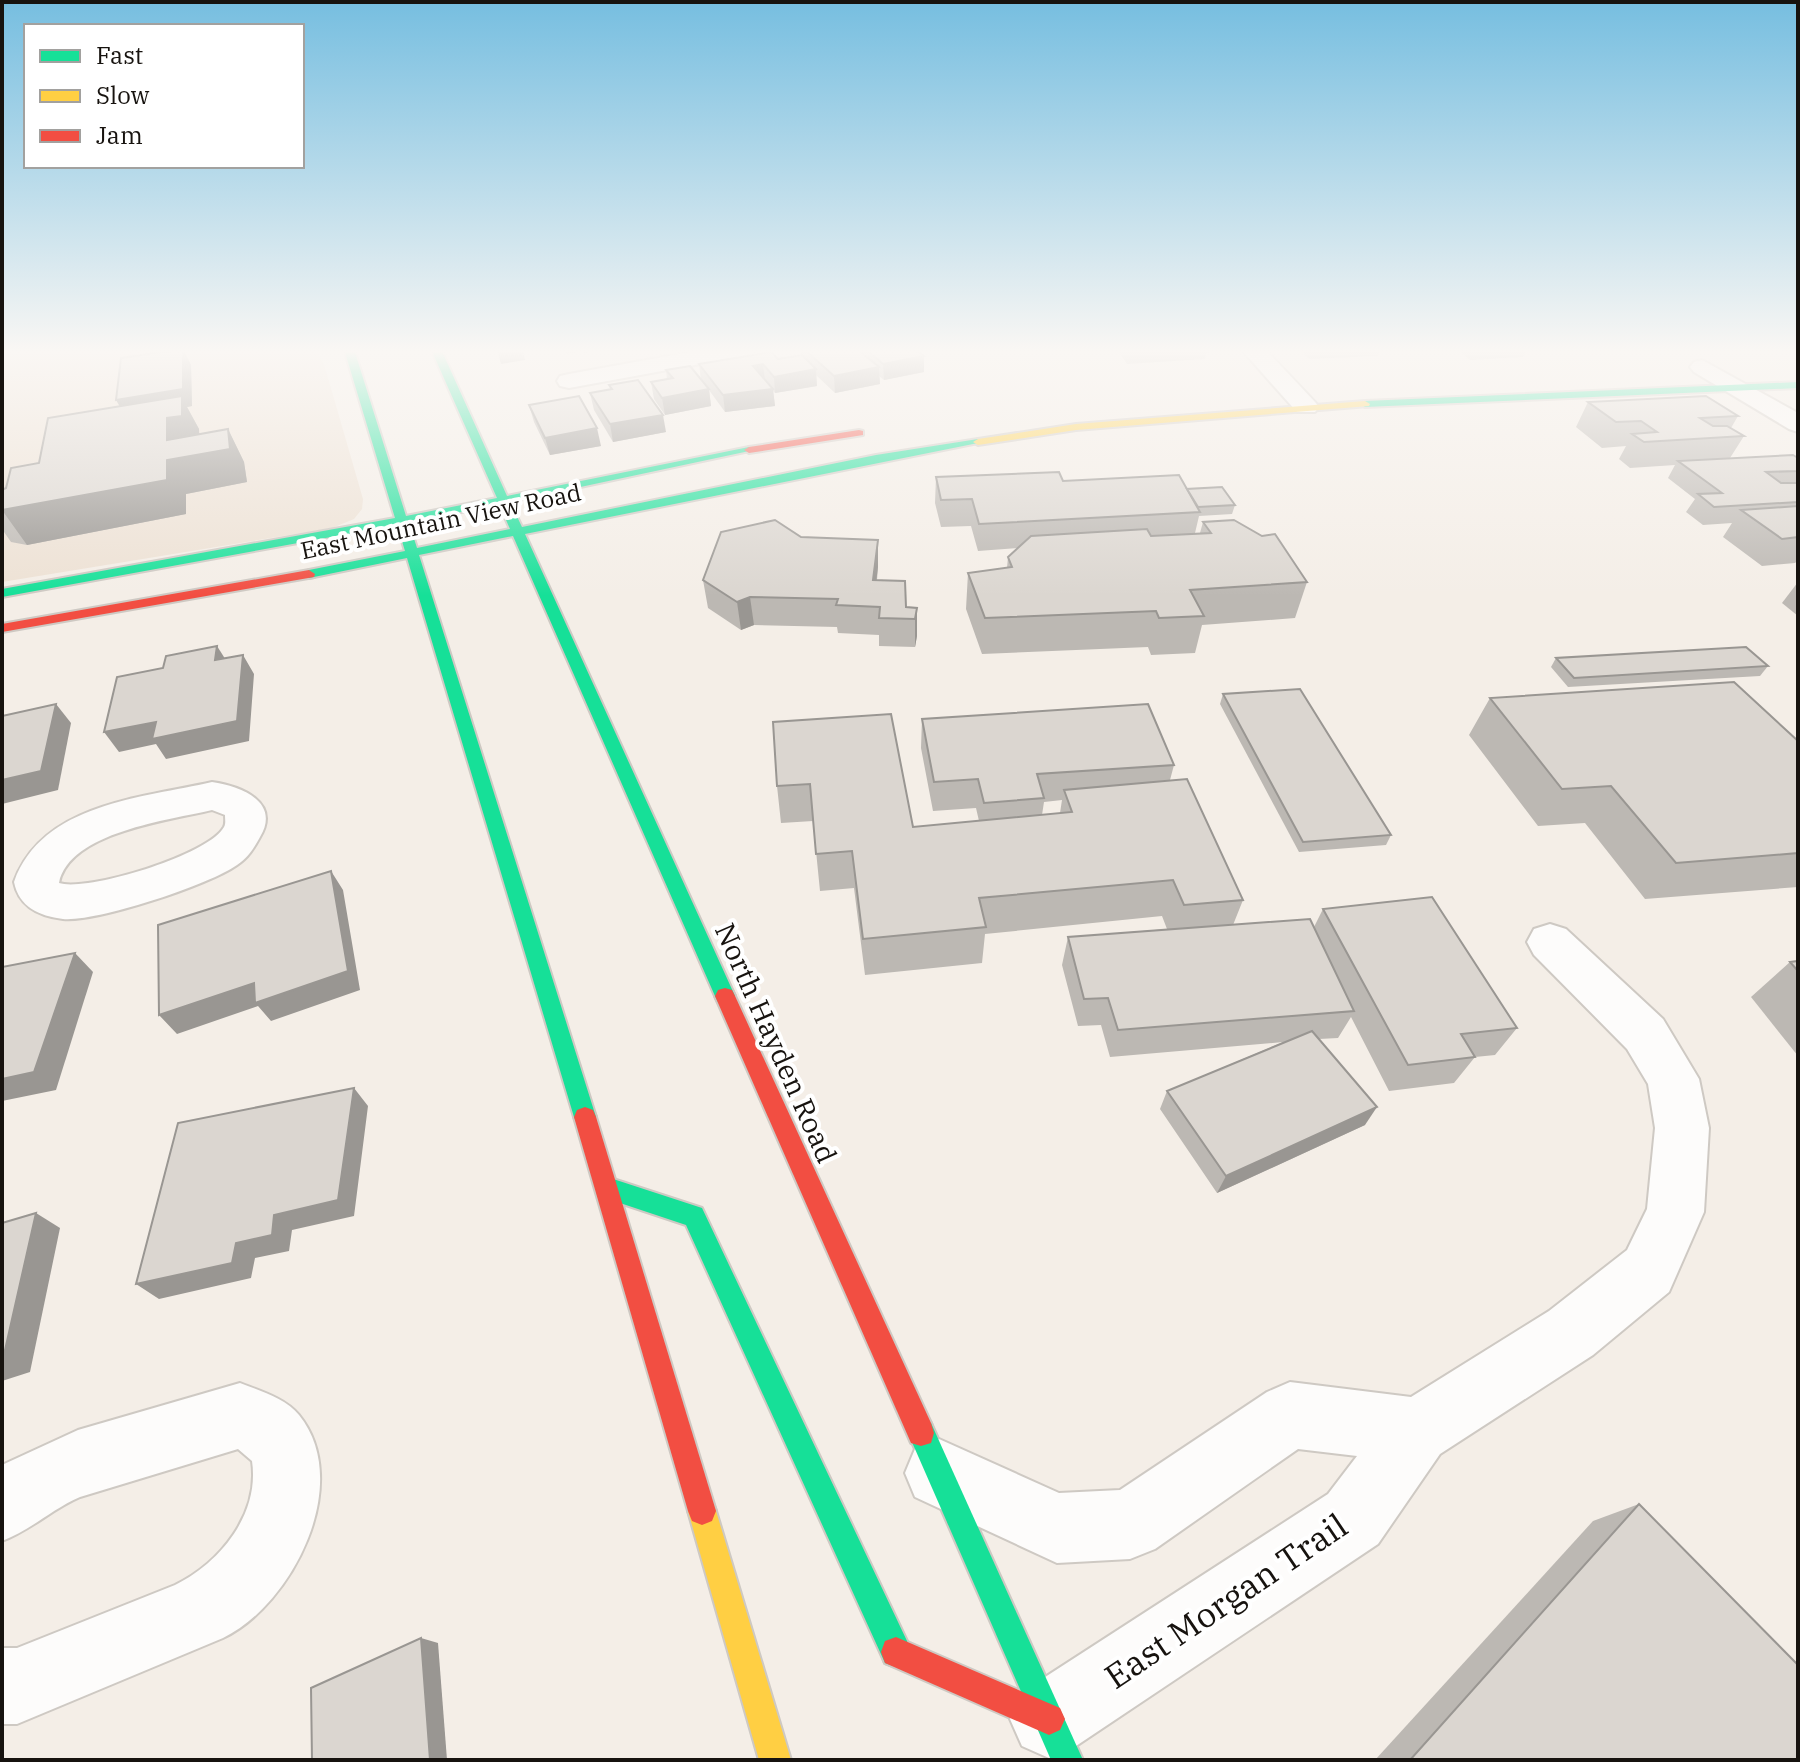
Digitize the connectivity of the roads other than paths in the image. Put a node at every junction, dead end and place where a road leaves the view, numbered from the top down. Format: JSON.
{"nodes":[{"id":1,"x":375,"y":431,"type":"edge"},
{"id":2,"x":474,"y":431,"type":"edge"},
{"id":3,"x":869,"y":431,"type":"edge"},
{"id":4,"x":1049,"y":431,"type":"edge"},
{"id":5,"x":506,"y":500,"type":"junction"},
{"id":6,"x":400,"y":521,"type":"junction"},
{"id":7,"x":519,"y":530,"type":"junction"},
{"id":8,"x":412,"y":554,"type":"junction"},
{"id":9,"x":2,"y":593,"type":"edge"},
{"id":10,"x":2,"y":628,"type":"edge"},
{"id":11,"x":1550,"y":942,"type":"dead end"},
{"id":12,"x":607,"y":1188,"type":"junction"},
{"id":13,"x":1417,"y":1431,"type":"junction"},
{"id":14,"x":939,"y":1473,"type":"junction"},
{"id":15,"x":2,"y":1507,"type":"edge"},
{"id":16,"x":2,"y":1686,"type":"edge"},
{"id":17,"x":1058,"y":1739,"type":"edge"},
{"id":18,"x":775,"y":1760,"type":"edge"}],
"edges":[{"from":1,"to":6,"type":"main road"},
{"from":2,"to":5,"type":"main road","name":"North Hayden Road"},
{"from":3,"to":5,"type":"main road","name":"East Mountain View Road"},
{"from":4,"to":7,"type":"main road","name":"East Mountain View Road"},
{"from":5,"to":6,"type":"main road","name":"East Mountain View Road"},
{"from":5,"to":7,"type":"main road","name":"North Hayden Road"},
{"from":6,"to":8,"type":"main road"},
{"from":6,"to":9,"type":"main road","name":"East Mountain View Road"},
{"from":7,"to":8,"type":"main road","name":"East Mountain View Road"},
{"from":7,"to":14,"type":"main road","name":"North Hayden Road"},
{"from":8,"to":10,"type":"main road","name":"East Mountain View Road"},
{"from":8,"to":12,"type":"main road"},
{"from":11,"to":13,"type":"street","name":"East Morgan Trail"},
{"from":12,"to":17,"type":"main road"},
{"from":12,"to":18,"type":"main road"},
{"from":13,"to":14,"type":"street"},
{"from":13,"to":17,"type":"street","name":"East Morgan Trail"},
{"from":14,"to":17,"type":"main road","name":"North Hayden Road"},
{"from":15,"to":16,"type":"street"}]}
